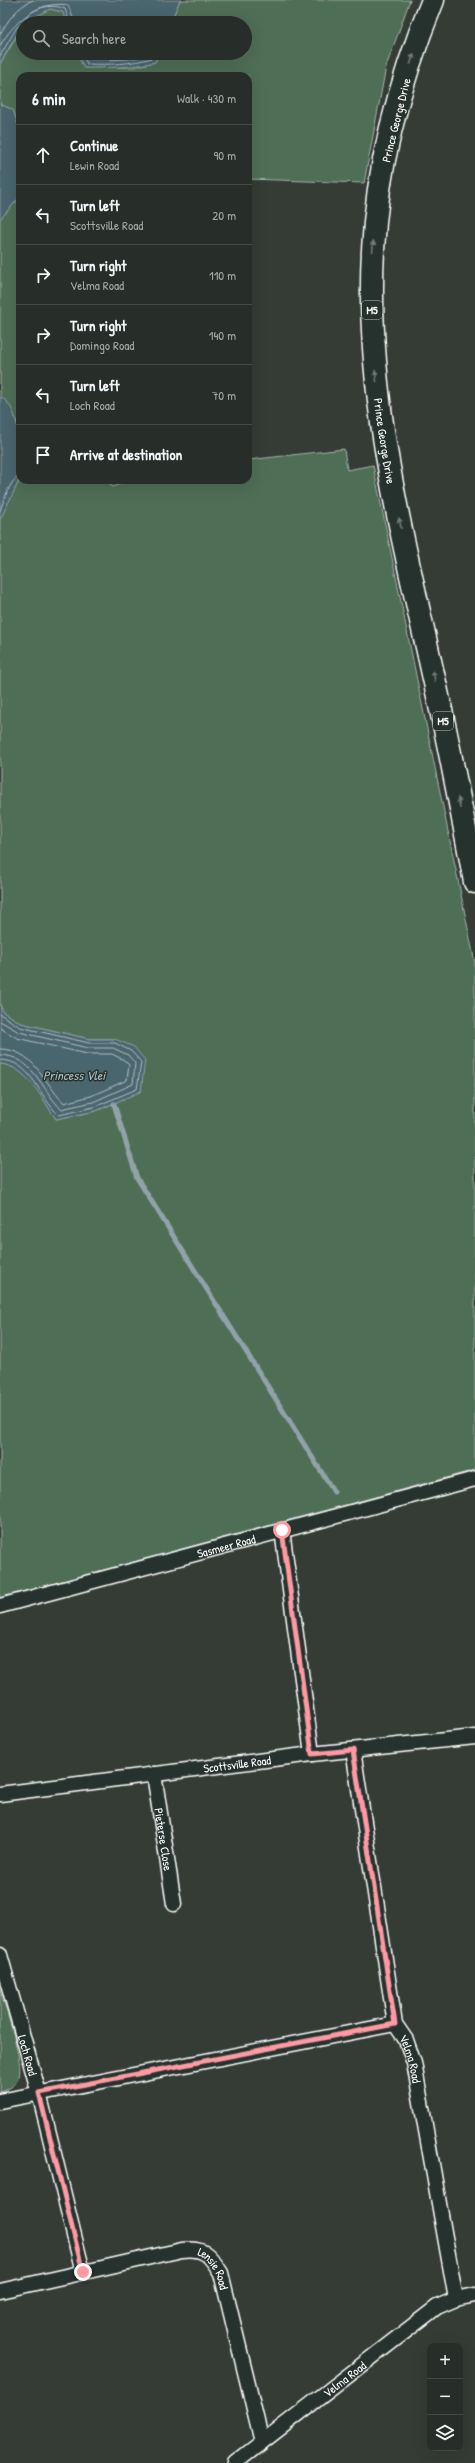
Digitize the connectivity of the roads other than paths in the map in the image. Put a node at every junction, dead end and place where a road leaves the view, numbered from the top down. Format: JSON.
{"nodes":[{"id":1,"x":433,"y":0,"type":"edge"},
{"id":2,"x":475,"y":882,"type":"edge"},
{"id":3,"x":475,"y":1479,"type":"edge"},
{"id":4,"x":282,"y":1530,"type":"junction"},
{"id":5,"x":0,"y":1606,"type":"edge"},
{"id":6,"x":475,"y":1737,"type":"edge"},
{"id":7,"x":353,"y":1750,"type":"junction"},
{"id":8,"x":312,"y":1754,"type":"junction"},
{"id":9,"x":154,"y":1774,"type":"junction"},
{"id":10,"x":0,"y":1794,"type":"edge"},
{"id":11,"x":174,"y":1904,"type":"dead end"},
{"id":12,"x":0,"y":1955,"type":"edge"},
{"id":13,"x":395,"y":2024,"type":"junction"},
{"id":14,"x":39,"y":2093,"type":"junction"},
{"id":15,"x":0,"y":2101,"type":"edge"},
{"id":16,"x":83,"y":2272,"type":"junction"},
{"id":17,"x":0,"y":2291,"type":"edge"},
{"id":18,"x":475,"y":2295,"type":"edge"},
{"id":19,"x":456,"y":2299,"type":"junction"},
{"id":20,"x":262,"y":2442,"type":"junction"},
{"id":21,"x":235,"y":2463,"type":"edge"}],
"edges":[{"from":2,"to":1,"type":"main road","name":"Prince George Drive","number":"M5","one_way":true},
{"from":3,"to":4,"type":"street","name":"Sasmeer Road"},
{"from":4,"to":5,"type":"street","name":"Sasmeer Road"},
{"from":4,"to":8,"type":"street"},
{"from":6,"to":7,"type":"street","name":"Scottsville Road"},
{"from":7,"to":8,"type":"street","name":"Scottsville Road"},
{"from":7,"to":13,"type":"street","name":"Velma Road"},
{"from":8,"to":9,"type":"street","name":"Scottsville Road"},
{"from":9,"to":10,"type":"street","name":"Scottsville Road"},
{"from":9,"to":11,"type":"street","name":"Pieterse Close"},
{"from":12,"to":14,"type":"street","name":"Loch Road"},
{"from":13,"to":14,"type":"street"},
{"from":13,"to":19,"type":"street","name":"Velma Road"},
{"from":14,"to":15,"type":"street"},
{"from":14,"to":16,"type":"street","name":"Loch Road"},
{"from":16,"to":17,"type":"street","name":"Lensie Road"},
{"from":16,"to":20,"type":"street","name":"Lensie Road"},
{"from":18,"to":19,"type":"street","name":"Velma Road"},
{"from":19,"to":20,"type":"street","name":"Velma Road"},
{"from":20,"to":21,"type":"street","name":"Velma Road"}]}
